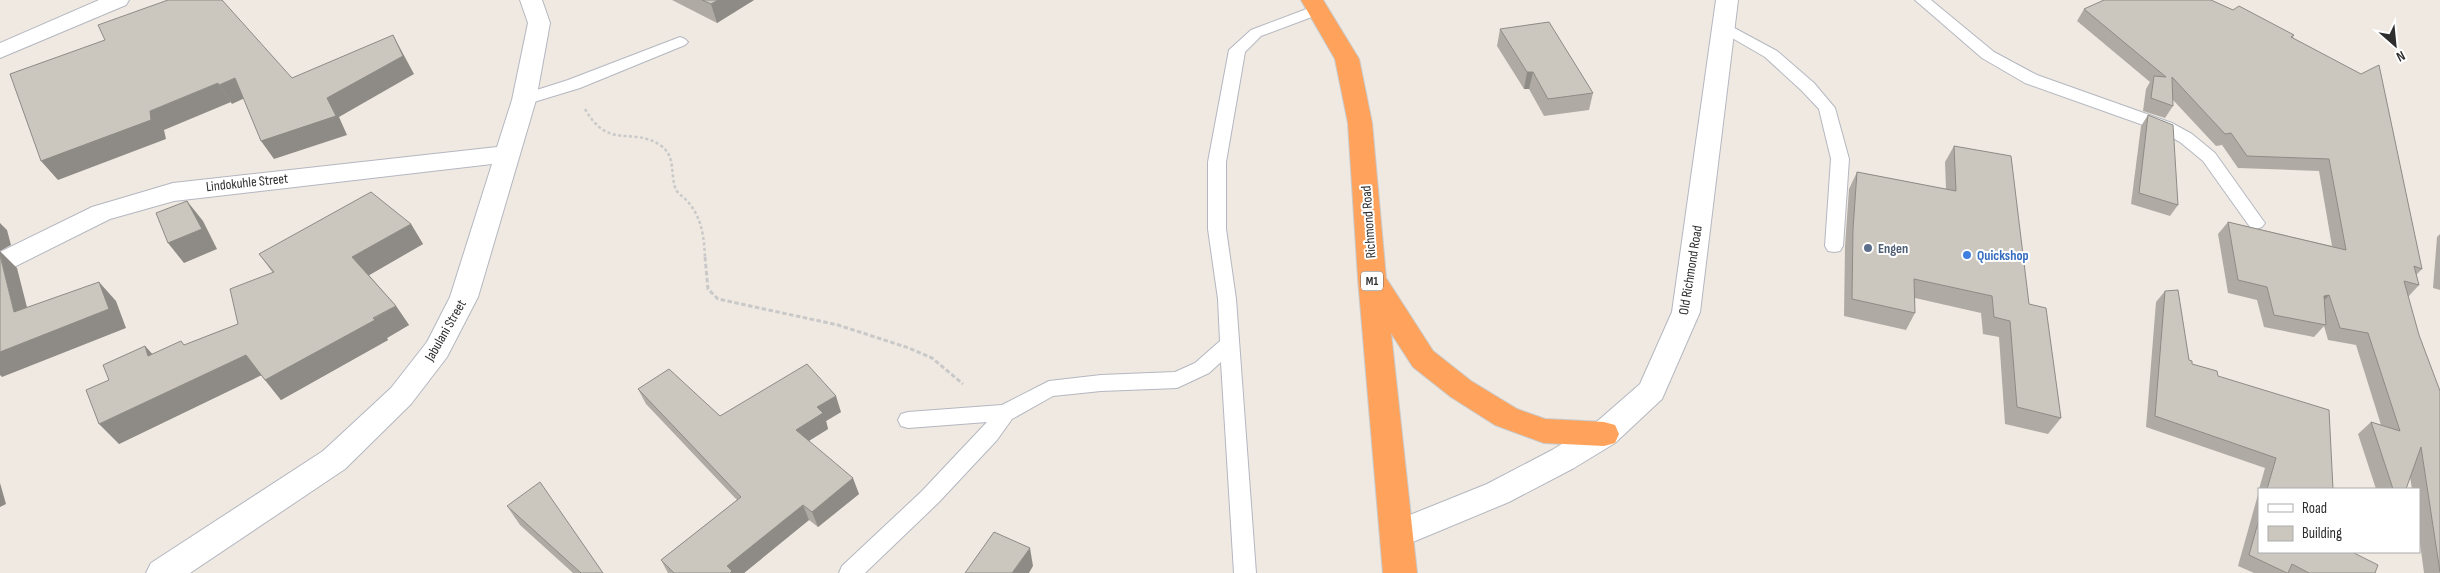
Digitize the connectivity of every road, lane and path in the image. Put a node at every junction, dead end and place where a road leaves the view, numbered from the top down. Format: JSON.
{"nodes":[{"id":1,"x":118,"y":0,"type":"edge"},
{"id":2,"x":531,"y":0,"type":"edge"},
{"id":3,"x":1727,"y":0,"type":"edge"},
{"id":4,"x":1922,"y":0,"type":"edge"},
{"id":5,"x":1316,"y":5,"type":"edge"},
{"id":6,"x":1725,"y":28,"type":"junction"},
{"id":7,"x":680,"y":42,"type":"dead end"},
{"id":8,"x":0,"y":51,"type":"edge"},
{"id":9,"x":574,"y":84,"type":"junction"},
{"id":10,"x":524,"y":100,"type":"junction"},
{"id":11,"x":508,"y":154,"type":"junction"},
{"id":12,"x":2256,"y":223,"type":"dead end"},
{"id":13,"x":1834,"y":246,"type":"dead end"},
{"id":14,"x":0,"y":264,"type":"edge"},
{"id":15,"x":1372,"y":278,"type":"junction"},
{"id":16,"x":1229,"y":344,"type":"junction"},
{"id":17,"x":1005,"y":413,"type":"junction"},
{"id":18,"x":908,"y":420,"type":"dead end"},
{"id":19,"x":1604,"y":434,"type":"junction"},
{"id":20,"x":1396,"y":535,"type":"junction"},
{"id":21,"x":163,"y":573,"type":"edge"},
{"id":22,"x":850,"y":573,"type":"edge"},
{"id":23,"x":1245,"y":573,"type":"edge"},
{"id":24,"x":1400,"y":573,"type":"edge"}],
"edges":[{"from":1,"to":8,"type":"street"},
{"from":2,"to":10,"type":"street","name":"Jabulani Street"},
{"from":3,"to":6,"type":"street","name":"Old Richmond Road"},
{"from":4,"to":12,"type":"lane"},
{"from":5,"to":15,"type":"highway","name":"Richmond Road","number":"M1"},
{"from":5,"to":16,"type":"lane"},
{"from":6,"to":13,"type":"lane"},
{"from":6,"to":19,"type":"street","name":"Old Richmond Road"},
{"from":7,"to":9,"type":"lane"},
{"from":9,"to":10,"type":"lane"},
{"from":9,"to":17,"type":"path"},
{"from":10,"to":11,"type":"street","name":"Jabulani Street"},
{"from":11,"to":14,"type":"street","name":"Lindokuhle Street"},
{"from":11,"to":21,"type":"street","name":"Jabulani Street"},
{"from":15,"to":19,"type":"highway"},
{"from":15,"to":20,"type":"highway","name":"Richmond Road","number":"M1"},
{"from":16,"to":17,"type":"lane"},
{"from":16,"to":23,"type":"lane"},
{"from":17,"to":18,"type":"lane"},
{"from":17,"to":22,"type":"lane"},
{"from":19,"to":20,"type":"street","name":"Old Richmond Road"},
{"from":20,"to":24,"type":"highway","name":"Richmond Road","number":"M1"}]}
